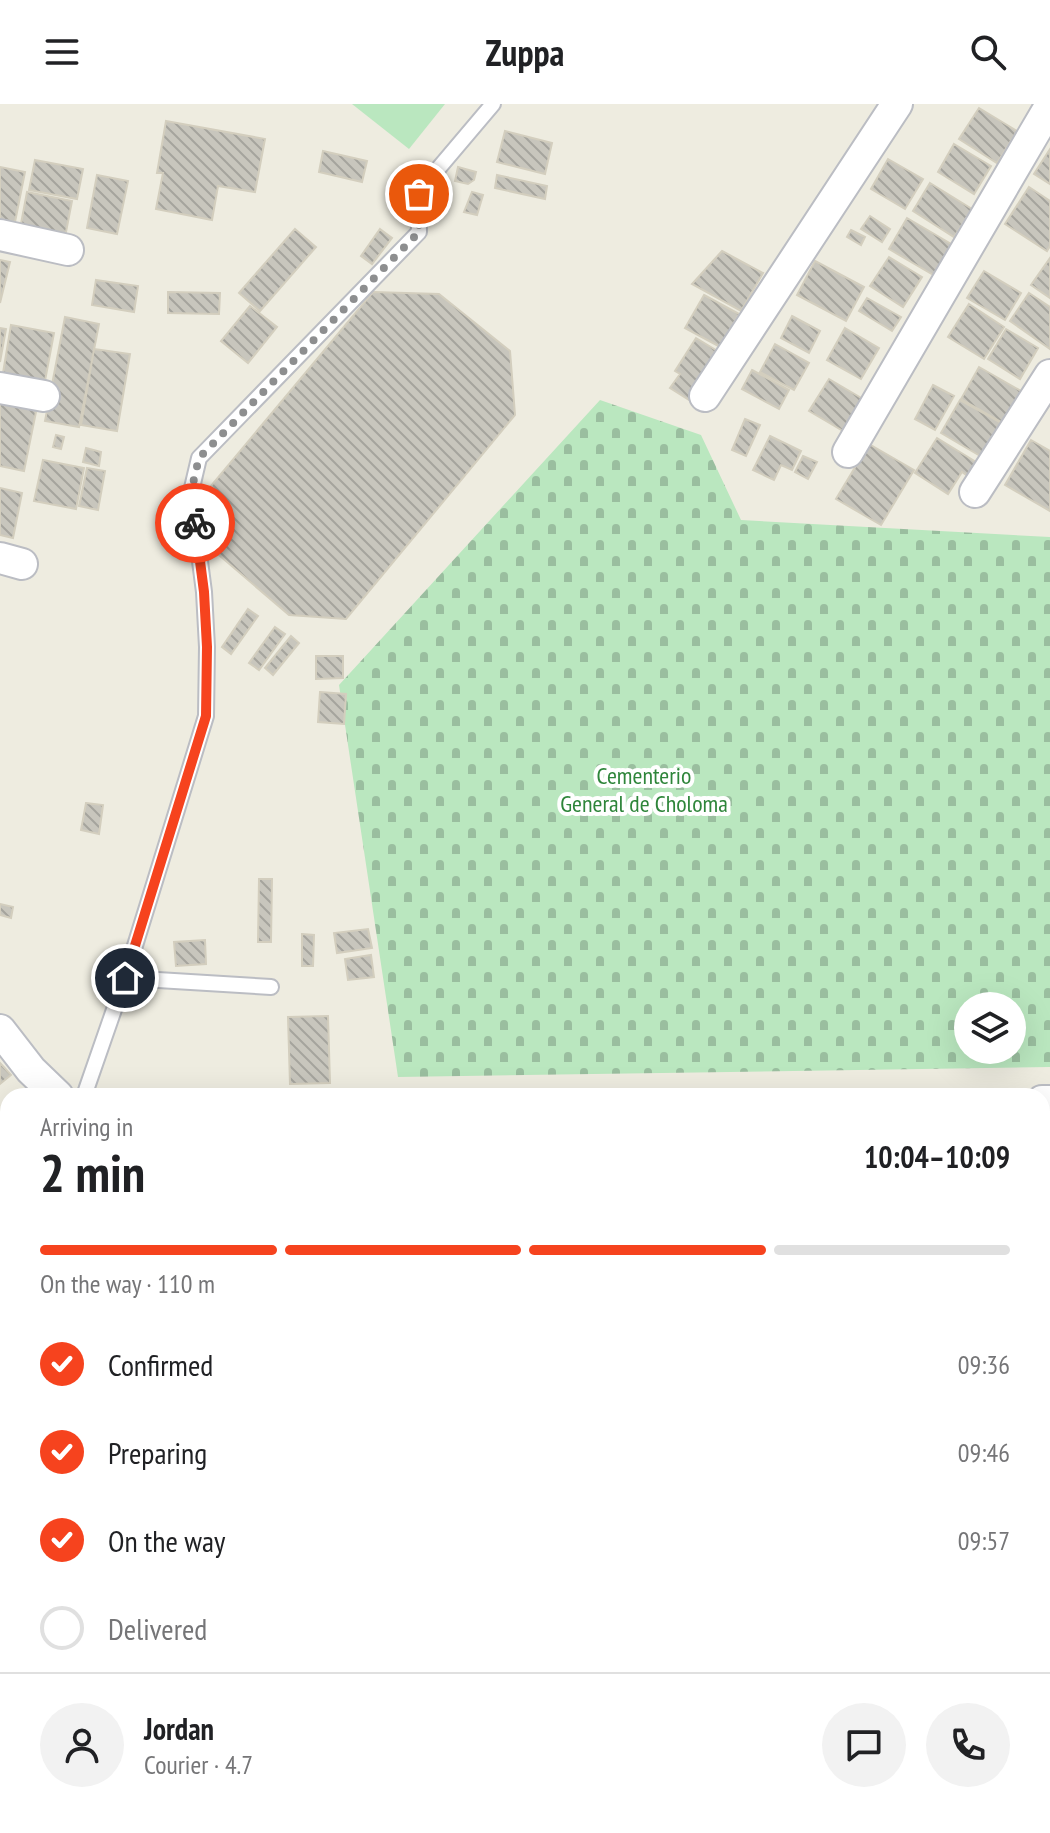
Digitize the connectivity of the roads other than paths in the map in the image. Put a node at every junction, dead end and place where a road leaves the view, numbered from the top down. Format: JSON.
{"nodes":[{"id":1,"x":493,"y":104,"type":"edge"},
{"id":2,"x":897,"y":104,"type":"edge"},
{"id":3,"x":1043,"y":111,"type":"edge"},
{"id":4,"x":0,"y":235,"type":"edge"},
{"id":5,"x":68,"y":250,"type":"dead end"},
{"id":6,"x":1050,"y":375,"type":"edge"},
{"id":7,"x":0,"y":388,"type":"edge"},
{"id":8,"x":44,"y":396,"type":"dead end"},
{"id":9,"x":705,"y":396,"type":"dead end"},
{"id":10,"x":848,"y":452,"type":"dead end"},
{"id":11,"x":975,"y":492,"type":"dead end"},
{"id":12,"x":125,"y":978,"type":"junction"},
{"id":13,"x":271,"y":987,"type":"dead end"},
{"id":14,"x":0,"y":1030,"type":"edge"},
{"id":15,"x":48,"y":1088,"type":"edge"},
{"id":16,"x":87,"y":1088,"type":"edge"}],
"edges":[{"from":1,"to":12,"type":"lane"},
{"from":2,"to":9,"type":"street"},
{"from":3,"to":10,"type":"street"},
{"from":4,"to":5,"type":"street"},
{"from":6,"to":11,"type":"street"},
{"from":7,"to":8,"type":"street"},
{"from":12,"to":13,"type":"lane"},
{"from":12,"to":16,"type":"lane"},
{"from":14,"to":15,"type":"street"}]}
